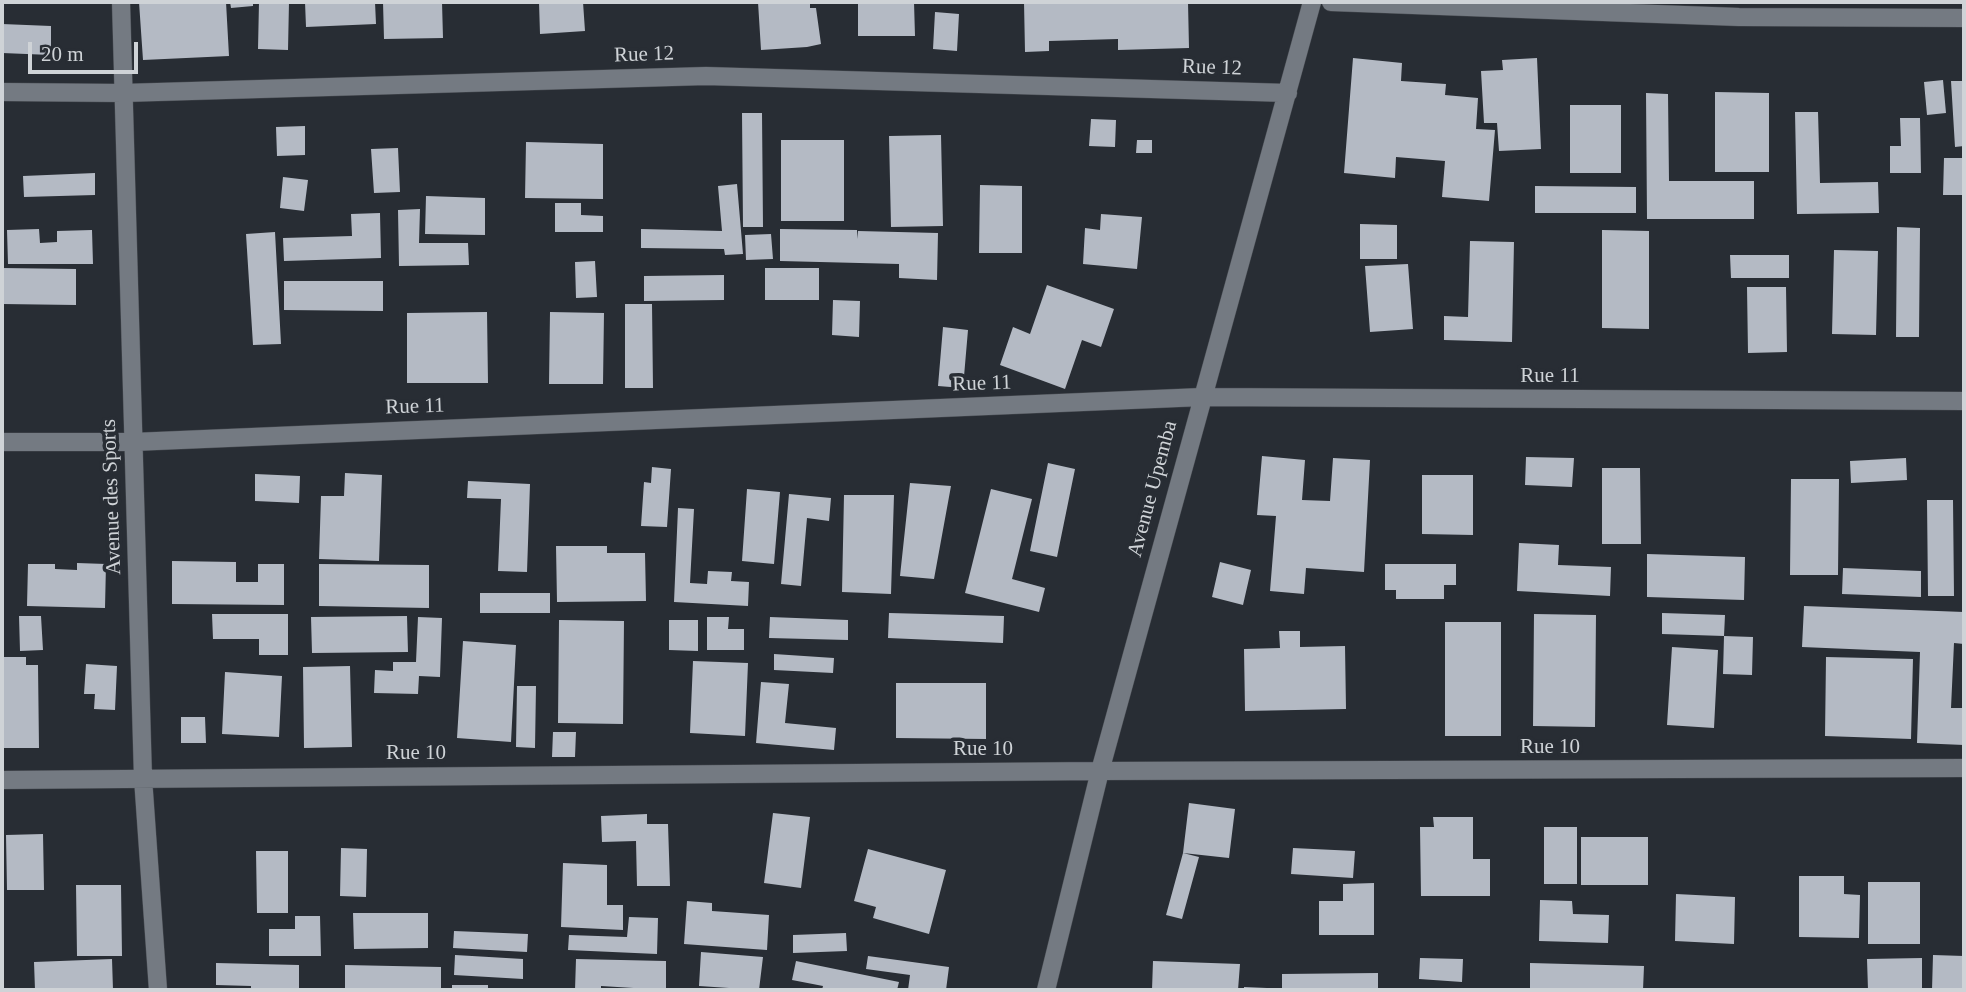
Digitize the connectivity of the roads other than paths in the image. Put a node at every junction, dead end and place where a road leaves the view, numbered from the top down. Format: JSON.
{"nodes":[{"id":1,"x":121,"y":2,"type":"edge"},
{"id":2,"x":1312,"y":2,"type":"edge"},
{"id":3,"x":1331,"y":2,"type":"edge"},
{"id":4,"x":1964,"y":18,"type":"edge"},
{"id":5,"x":2,"y":92,"type":"edge"},
{"id":6,"x":123,"y":93,"type":"junction"},
{"id":7,"x":1288,"y":93,"type":"junction"},
{"id":8,"x":1202,"y":397,"type":"junction"},
{"id":9,"x":1964,"y":401,"type":"edge"},
{"id":10,"x":2,"y":442,"type":"edge"},
{"id":11,"x":133,"y":442,"type":"junction"},
{"id":12,"x":1964,"y":768,"type":"edge"},
{"id":13,"x":1100,"y":771,"type":"junction"},
{"id":14,"x":143,"y":778,"type":"junction"},
{"id":15,"x":2,"y":780,"type":"edge"},
{"id":16,"x":158,"y":990,"type":"edge"},
{"id":17,"x":1046,"y":990,"type":"edge"}],
"edges":[{"from":1,"to":6,"type":"street","name":"Avenue des Sports"},
{"from":2,"to":7,"type":"street","name":"Avenue Upemba"},
{"from":3,"to":4,"type":"street"},
{"from":5,"to":6,"type":"street","name":"Rue 12"},
{"from":6,"to":7,"type":"street","name":"Rue 12"},
{"from":6,"to":11,"type":"street","name":"Avenue des Sports"},
{"from":7,"to":8,"type":"street","name":"Avenue Upemba"},
{"from":8,"to":9,"type":"street","name":"Rue 11"},
{"from":8,"to":11,"type":"street","name":"Rue 11"},
{"from":8,"to":13,"type":"street","name":"Avenue Upemba"},
{"from":10,"to":11,"type":"street","name":"Rue 11"},
{"from":11,"to":14,"type":"street","name":"Avenue des Sports"},
{"from":12,"to":13,"type":"street","name":"Rue 10"},
{"from":13,"to":14,"type":"street","name":"Rue 10"},
{"from":13,"to":17,"type":"street","name":"Avenue Upemba"},
{"from":14,"to":15,"type":"street","name":"Rue 10"},
{"from":14,"to":16,"type":"street","name":"Avenue des Sports"}]}
